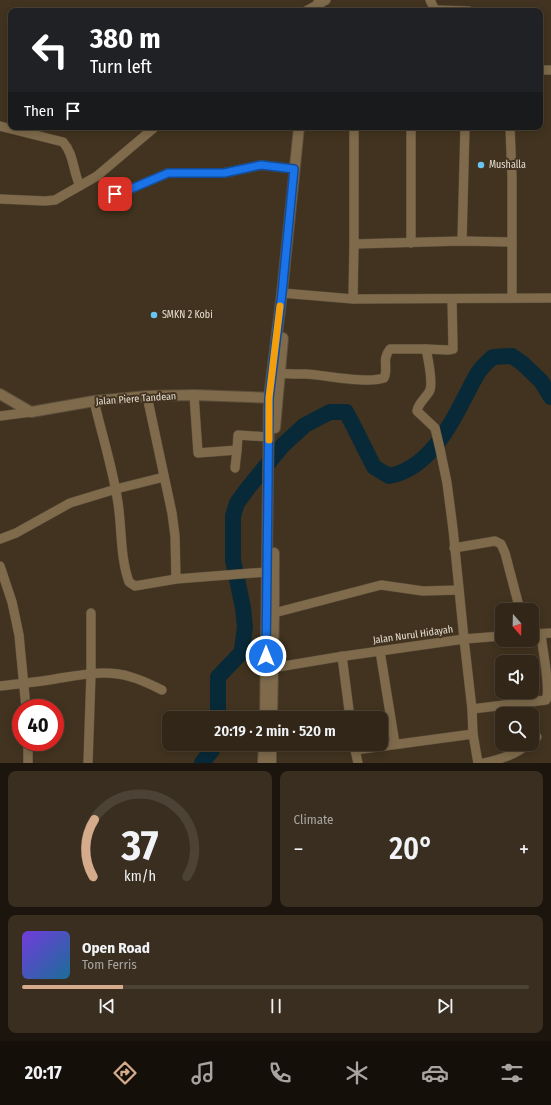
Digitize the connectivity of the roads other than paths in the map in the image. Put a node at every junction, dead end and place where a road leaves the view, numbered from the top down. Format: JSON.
{"nodes":[{"id":1,"x":16,"y":130,"type":"edge"},
{"id":2,"x":151,"y":130,"type":"edge"},
{"id":3,"x":299,"y":130,"type":"edge"},
{"id":4,"x":304,"y":130,"type":"edge"},
{"id":5,"x":354,"y":130,"type":"edge"},
{"id":6,"x":411,"y":130,"type":"edge"},
{"id":7,"x":465,"y":130,"type":"edge"},
{"id":8,"x":510,"y":130,"type":"edge"},
{"id":9,"x":294,"y":169,"type":"junction"},
{"id":10,"x":80,"y":186,"type":"junction"},
{"id":11,"x":105,"y":198,"type":"dead end"},
{"id":12,"x":0,"y":199,"type":"edge"},
{"id":13,"x":462,"y":241,"type":"junction"},
{"id":14,"x":512,"y":242,"type":"junction"},
{"id":15,"x":411,"y":243,"type":"junction"},
{"id":16,"x":354,"y":244,"type":"junction"},
{"id":17,"x":284,"y":293,"type":"junction"},
{"id":18,"x":512,"y":298,"type":"junction"},
{"id":19,"x":551,"y":298,"type":"edge"},
{"id":20,"x":353,"y":299,"type":"junction"},
{"id":21,"x":452,"y":299,"type":"junction"},
{"id":22,"x":426,"y":349,"type":"junction"},
{"id":23,"x":276,"y":373,"type":"junction"},
{"id":24,"x":0,"y":394,"type":"edge"},
{"id":25,"x":194,"y":395,"type":"junction"},
{"id":26,"x":148,"y":396,"type":"junction"},
{"id":27,"x":273,"y":398,"type":"junction"},
{"id":28,"x":94,"y":401,"type":"junction"},
{"id":29,"x":31,"y":412,"type":"junction"},
{"id":30,"x":0,"y":416,"type":"edge"},
{"id":31,"x":270,"y":440,"type":"junction"},
{"id":32,"x":237,"y":450,"type":"junction"},
{"id":33,"x":270,"y":464,"type":"junction"},
{"id":34,"x":235,"y":468,"type":"dead end"},
{"id":35,"x":164,"y":477,"type":"junction"},
{"id":36,"x":116,"y":489,"type":"junction"},
{"id":37,"x":0,"y":539,"type":"edge"},
{"id":38,"x":454,"y":548,"type":"junction"},
{"id":39,"x":0,"y":566,"type":"edge"},
{"id":40,"x":262,"y":572,"type":"junction"},
{"id":41,"x":176,"y":579,"type":"junction"},
{"id":42,"x":459,"y":590,"type":"junction"},
{"id":43,"x":518,"y":603,"type":"edge"},
{"id":44,"x":91,"y":612,"type":"dead end"},
{"id":45,"x":274,"y":613,"type":"junction"},
{"id":46,"x":551,"y":633,"type":"edge"},
{"id":47,"x":539,"y":634,"type":"edge"},
{"id":48,"x":495,"y":637,"type":"edge"},
{"id":49,"x":464,"y":639,"type":"junction"},
{"id":50,"x":539,"y":647,"type":"edge"},
{"id":51,"x":380,"y":651,"type":"junction"},
{"id":52,"x":342,"y":656,"type":"junction"},
{"id":53,"x":270,"y":669,"type":"junction"},
{"id":54,"x":91,"y":674,"type":"junction"},
{"id":55,"x":24,"y":684,"type":"junction"},
{"id":56,"x":0,"y":686,"type":"edge"},
{"id":57,"x":162,"y":690,"type":"dead end"},
{"id":58,"x":25,"y":699,"type":"edge"},
{"id":59,"x":472,"y":709,"type":"junction"},
{"id":60,"x":266,"y":711,"type":"edge"},
{"id":61,"x":272,"y":711,"type":"edge"},
{"id":62,"x":349,"y":711,"type":"edge"},
{"id":63,"x":473,"y":734,"type":"junction"},
{"id":64,"x":395,"y":744,"type":"junction"},
{"id":65,"x":388,"y":745,"type":"edge"},
{"id":66,"x":28,"y":751,"type":"edge"},
{"id":67,"x":264,"y":751,"type":"edge"},
{"id":68,"x":271,"y":751,"type":"edge"},
{"id":69,"x":355,"y":751,"type":"edge"},
{"id":70,"x":519,"y":751,"type":"edge"},
{"id":71,"x":28,"y":763,"type":"edge"},
{"id":72,"x":88,"y":763,"type":"edge"},
{"id":73,"x":264,"y":763,"type":"edge"},
{"id":74,"x":271,"y":763,"type":"edge"},
{"id":75,"x":358,"y":763,"type":"edge"},
{"id":76,"x":478,"y":763,"type":"edge"},
{"id":77,"x":484,"y":763,"type":"edge"}],
"edges":[{"from":1,"to":10,"type":"street"},
{"from":2,"to":10,"type":"street"},
{"from":3,"to":9,"type":"street"},
{"from":4,"to":17,"type":"street"},
{"from":5,"to":16,"type":"street"},
{"from":6,"to":15,"type":"street"},
{"from":7,"to":13,"type":"street"},
{"from":8,"to":14,"type":"street"},
{"from":9,"to":11,"type":"street"},
{"from":9,"to":17,"type":"street"},
{"from":10,"to":12,"type":"street"},
{"from":13,"to":14,"type":"street"},
{"from":13,"to":15,"type":"street"},
{"from":14,"to":18,"type":"street"},
{"from":15,"to":16,"type":"street"},
{"from":16,"to":20,"type":"street"},
{"from":17,"to":20,"type":"street"},
{"from":17,"to":23,"type":"street"},
{"from":18,"to":19,"type":"street"},
{"from":18,"to":21,"type":"street"},
{"from":20,"to":21,"type":"street"},
{"from":21,"to":22,"type":"street"},
{"from":22,"to":23,"type":"street"},
{"from":22,"to":38,"type":"street"},
{"from":23,"to":27,"type":"street"},
{"from":24,"to":29,"type":"street"},
{"from":25,"to":26,"type":"street","name":"Jalan Piere Tandean"},
{"from":25,"to":27,"type":"street","name":"Jalan Piere Tandean"},
{"from":25,"to":32,"type":"street"},
{"from":26,"to":28,"type":"street","name":"Jalan Piere Tandean"},
{"from":26,"to":35,"type":"street"},
{"from":27,"to":31,"type":"street"},
{"from":28,"to":29,"type":"street","name":"Jalan Piere Tandean"},
{"from":28,"to":36,"type":"street"},
{"from":29,"to":30,"type":"street"},
{"from":31,"to":32,"type":"street"},
{"from":31,"to":33,"type":"street"},
{"from":32,"to":34,"type":"street"},
{"from":33,"to":40,"type":"street"},
{"from":33,"to":45,"type":"street"},
{"from":35,"to":36,"type":"street"},
{"from":35,"to":41,"type":"street"},
{"from":36,"to":37,"type":"street"},
{"from":36,"to":41,"type":"street"},
{"from":38,"to":42,"type":"street"},
{"from":38,"to":43,"type":"street"},
{"from":39,"to":55,"type":"street"},
{"from":40,"to":41,"type":"street"},
{"from":40,"to":53,"type":"street"},
{"from":42,"to":45,"type":"street"},
{"from":42,"to":49,"type":"street"},
{"from":44,"to":54,"type":"street"},
{"from":45,"to":53,"type":"street"},
{"from":46,"to":47,"type":"street"},
{"from":48,"to":49,"type":"street"},
{"from":49,"to":51,"type":"street","name":"Jalan Nurul Hidayah"},
{"from":49,"to":59,"type":"street","name":"Jalan Nurul Hidayah"},
{"from":50,"to":59,"type":"street"},
{"from":51,"to":52,"type":"street","name":"Jalan Nurul Hidayah"},
{"from":51,"to":64,"type":"street"},
{"from":52,"to":53,"type":"street","name":"Jalan Nurul Hidayah"},
{"from":52,"to":62,"type":"street"},
{"from":53,"to":60,"type":"street"},
{"from":53,"to":61,"type":"street"},
{"from":54,"to":55,"type":"street"},
{"from":54,"to":57,"type":"street"},
{"from":54,"to":72,"type":"street"},
{"from":55,"to":56,"type":"street"},
{"from":55,"to":58,"type":"street"},
{"from":59,"to":63,"type":"street","name":"Jalan Nurul Hidayah"},
{"from":63,"to":64,"type":"street"},
{"from":63,"to":76,"type":"street","name":"Jalan Nurul Hidayah"},
{"from":64,"to":65,"type":"street"},
{"from":66,"to":71,"type":"street"},
{"from":67,"to":73,"type":"street"},
{"from":68,"to":74,"type":"street"},
{"from":69,"to":75,"type":"street"},
{"from":70,"to":77,"type":"street"}]}
